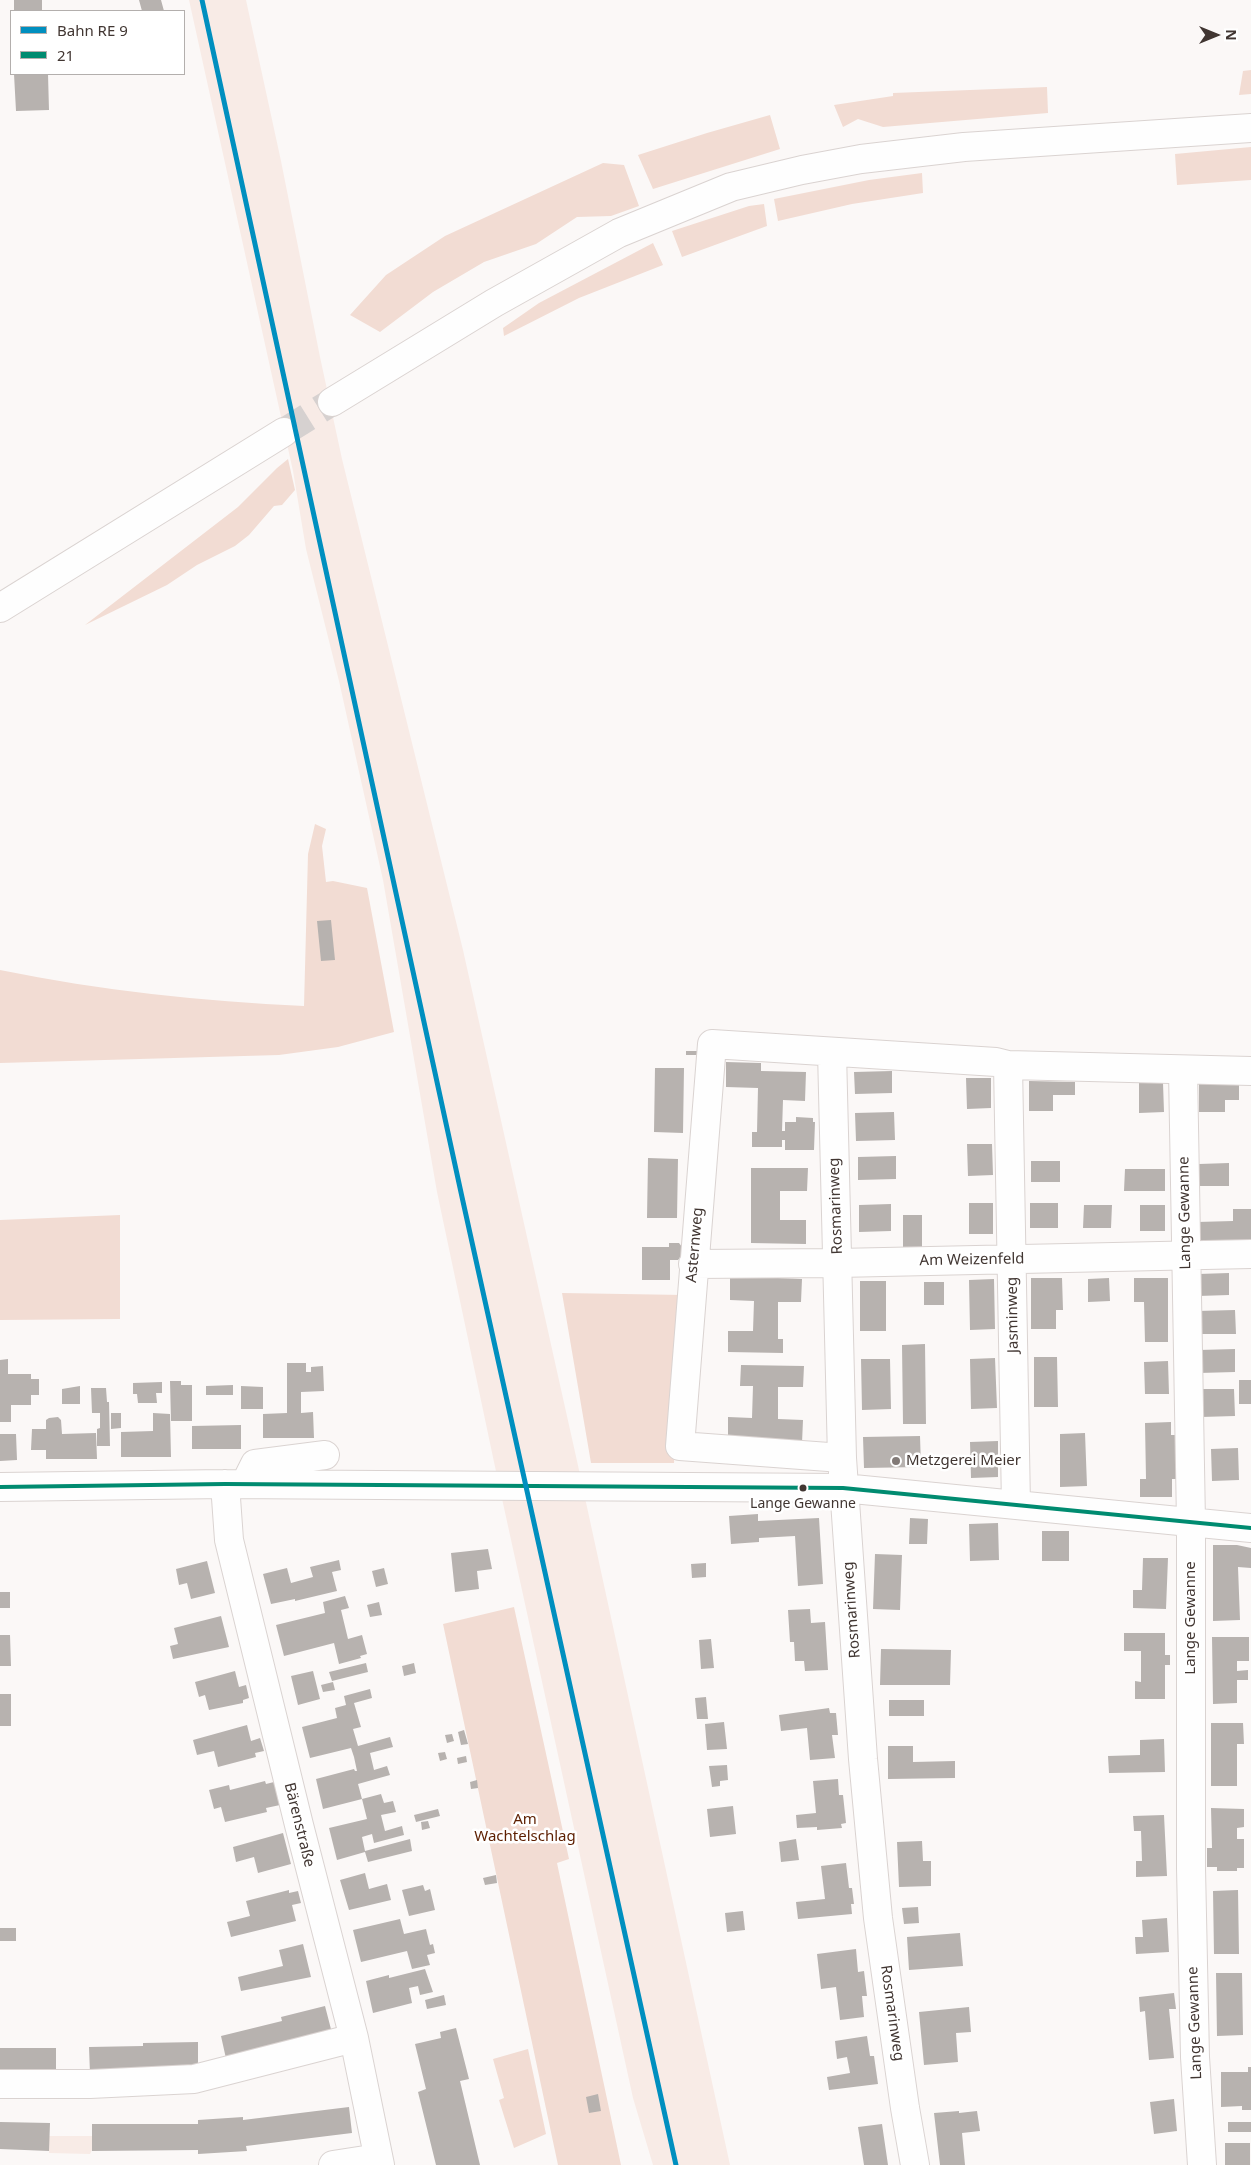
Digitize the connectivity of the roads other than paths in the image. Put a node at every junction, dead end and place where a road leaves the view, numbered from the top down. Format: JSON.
{"nodes":[{"id":1,"x":1251,"y":128,"type":"edge"},
{"id":2,"x":332,"y":402,"type":"tunnel mouth"},
{"id":3,"x":284,"y":432,"type":"tunnel mouth"},
{"id":4,"x":0,"y":608,"type":"edge"},
{"id":5,"x":832,"y":1052,"type":"junction"},
{"id":6,"x":1008,"y":1065,"type":"junction"},
{"id":7,"x":1183,"y":1070,"type":"junction"},
{"id":8,"x":1251,"y":1071,"type":"edge"},
{"id":9,"x":1251,"y":1254,"type":"edge"},
{"id":10,"x":1186,"y":1255,"type":"junction"},
{"id":11,"x":1012,"y":1259,"type":"junction"},
{"id":12,"x":838,"y":1263,"type":"junction"},
{"id":13,"x":693,"y":1264,"type":"junction"},
{"id":14,"x":325,"y":1455,"type":"dead end"},
{"id":15,"x":842,"y":1458,"type":"junction"},
{"id":16,"x":235,"y":1484,"type":"junction"},
{"id":17,"x":0,"y":1487,"type":"edge"},
{"id":18,"x":844,"y":1488,"type":"junction"},
{"id":19,"x":1016,"y":1505,"type":"junction"},
{"id":20,"x":1191,"y":1522,"type":"junction"},
{"id":21,"x":1251,"y":1528,"type":"edge"},
{"id":22,"x":354,"y":2038,"type":"junction"},
{"id":23,"x":0,"y":2084,"type":"edge"},
{"id":24,"x":379,"y":2162,"type":"edge"},
{"id":25,"x":332,"y":2165,"type":"edge"},
{"id":26,"x":915,"y":2165,"type":"edge"},
{"id":27,"x":1202,"y":2165,"type":"edge"}],
"edges":[{"from":1,"to":2,"type":"street"},
{"from":3,"to":4,"type":"street"},
{"from":5,"to":6,"type":"street"},
{"from":5,"to":12,"type":"street","name":"Rosmarinweg"},
{"from":5,"to":13,"type":"street","name":"Asternweg"},
{"from":6,"to":7,"type":"street"},
{"from":6,"to":11,"type":"street","name":"Jasminweg"},
{"from":7,"to":8,"type":"street"},
{"from":7,"to":10,"type":"street","name":"Lange Gewanne"},
{"from":9,"to":10,"type":"street","name":"Am Weizenfeld"},
{"from":10,"to":11,"type":"street","name":"Am Weizenfeld"},
{"from":10,"to":20,"type":"street","name":"Lange Gewanne"},
{"from":11,"to":12,"type":"street","name":"Am Weizenfeld"},
{"from":11,"to":19,"type":"street","name":"Jasminweg"},
{"from":12,"to":13,"type":"street","name":"Am Weizenfeld"},
{"from":12,"to":15,"type":"street","name":"Rosmarinweg"},
{"from":13,"to":15,"type":"street","name":"Asternweg"},
{"from":14,"to":16,"type":"street"},
{"from":15,"to":18,"type":"street","name":"Rosmarinweg"},
{"from":16,"to":17,"type":"street"},
{"from":16,"to":18,"type":"street"},
{"from":16,"to":22,"type":"street","name":"Bärenstraße"},
{"from":18,"to":19,"type":"street"},
{"from":18,"to":26,"type":"street","name":"Rosmarinweg"},
{"from":19,"to":20,"type":"street"},
{"from":20,"to":21,"type":"street"},
{"from":20,"to":27,"type":"street","name":"Lange Gewanne"},
{"from":22,"to":23,"type":"street"},
{"from":22,"to":24,"type":"street","name":"Bärenstraße"},
{"from":24,"to":25,"type":"street"}]}
